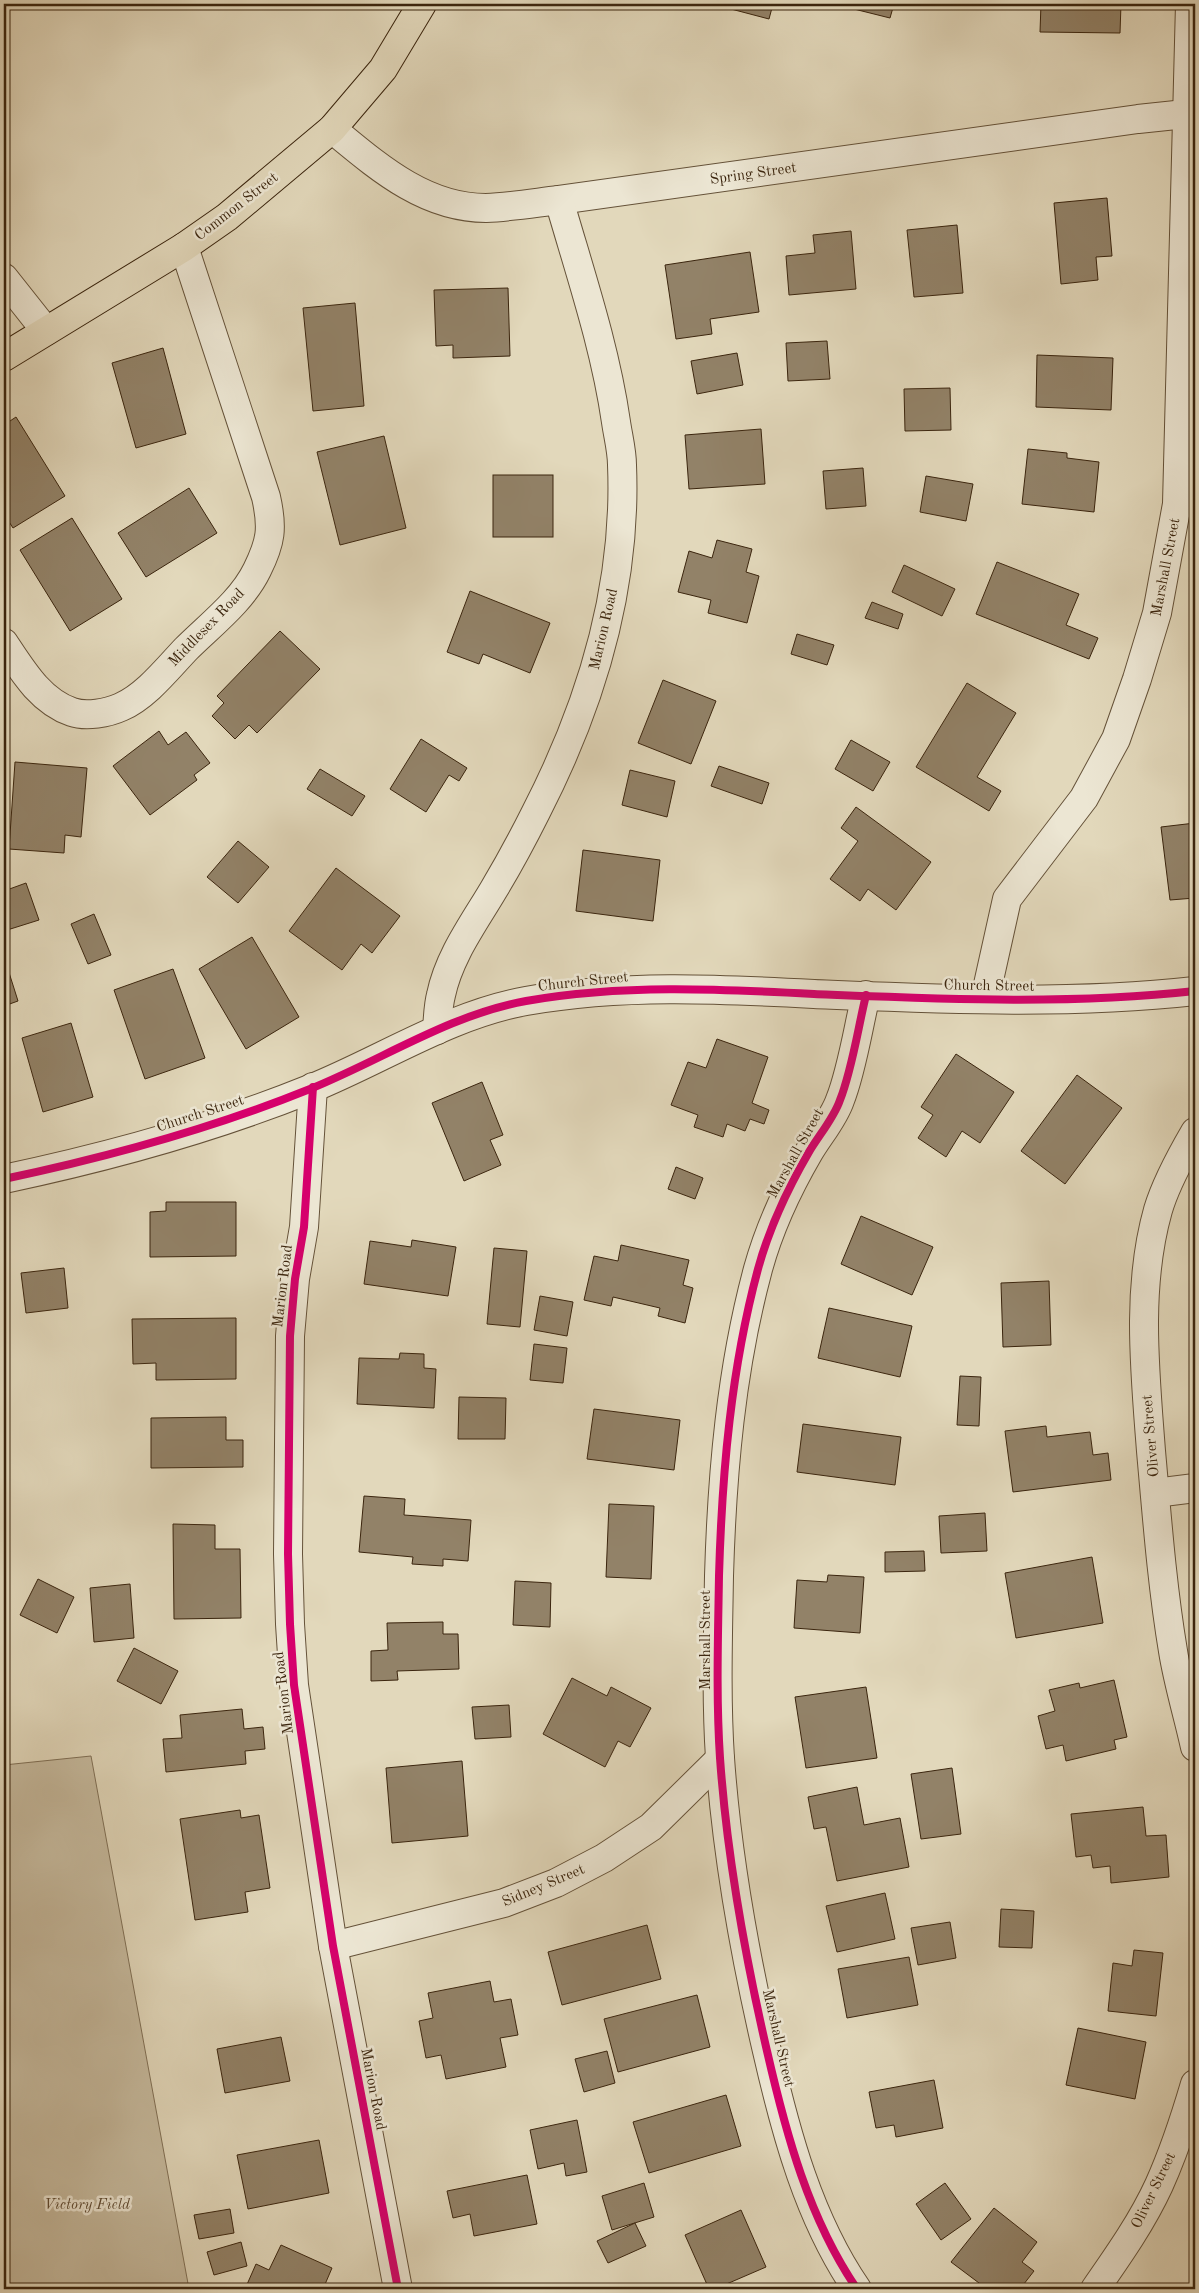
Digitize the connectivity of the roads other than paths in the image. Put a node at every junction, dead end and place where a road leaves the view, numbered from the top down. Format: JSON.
{"nodes":[{"id":1,"x":422,"y":4,"type":"edge"},
{"id":2,"x":1190,"y":4,"type":"edge"},
{"id":3,"x":1192,"y":114,"type":"edge"},
{"id":4,"x":332,"y":129,"type":"junction"},
{"id":5,"x":558,"y":200,"type":"junction"},
{"id":6,"x":184,"y":247,"type":"junction"},
{"id":7,"x":4,"y":278,"type":"edge"},
{"id":8,"x":46,"y":331,"type":"junction"},
{"id":9,"x":4,"y":358,"type":"edge"},
{"id":10,"x":4,"y":644,"type":"edge"},
{"id":11,"x":1195,"y":991,"type":"edge"},
{"id":12,"x":866,"y":995,"type":"junction"},
{"id":13,"x":985,"y":998,"type":"junction"},
{"id":14,"x":436,"y":1030,"type":"junction"},
{"id":15,"x":313,"y":1088,"type":"junction"},
{"id":16,"x":1195,"y":1132,"type":"edge"},
{"id":17,"x":4,"y":1178,"type":"edge"},
{"id":18,"x":1195,"y":1488,"type":"edge"},
{"id":19,"x":1155,"y":1493,"type":"junction"},
{"id":20,"x":1195,"y":1747,"type":"edge"},
{"id":21,"x":720,"y":1759,"type":"junction"},
{"id":22,"x":333,"y":1946,"type":"junction"},
{"id":23,"x":1195,"y":2084,"type":"edge"},
{"id":24,"x":398,"y":2289,"type":"edge"},
{"id":25,"x":858,"y":2289,"type":"edge"},
{"id":26,"x":1095,"y":2289,"type":"edge"}],
"edges":[{"from":1,"to":4,"type":"main road","name":"Common Street"},
{"from":2,"to":3,"type":"street","name":"Marshall Street"},
{"from":3,"to":5,"type":"street","name":"Spring Street"},
{"from":3,"to":13,"type":"street","name":"Marshall Street"},
{"from":4,"to":5,"type":"street","name":"Spring Street"},
{"from":4,"to":6,"type":"main road","name":"Common Street"},
{"from":5,"to":14,"type":"street","name":"Marion Road"},
{"from":6,"to":8,"type":"main road","name":"Common Street"},
{"from":6,"to":10,"type":"street","name":"Middlesex Road"},
{"from":7,"to":8,"type":"street"},
{"from":8,"to":9,"type":"main road","name":"Common Street"},
{"from":11,"to":13,"type":"street","name":"Church Street"},
{"from":12,"to":13,"type":"street","name":"Church Street"},
{"from":12,"to":14,"type":"street","name":"Church Street"},
{"from":12,"to":21,"type":"street","name":"Marshall Street"},
{"from":14,"to":15,"type":"street","name":"Church Street"},
{"from":15,"to":17,"type":"street","name":"Church Street"},
{"from":15,"to":22,"type":"street","name":"Marion Road"},
{"from":16,"to":19,"type":"street","name":"Oliver Street"},
{"from":18,"to":19,"type":"street"},
{"from":19,"to":20,"type":"street","name":"Oliver Street"},
{"from":21,"to":22,"type":"street","name":"Sidney Street"},
{"from":21,"to":25,"type":"street","name":"Marshall Street"},
{"from":22,"to":24,"type":"street","name":"Marion Road"},
{"from":23,"to":26,"type":"street","name":"Oliver Street"}]}
